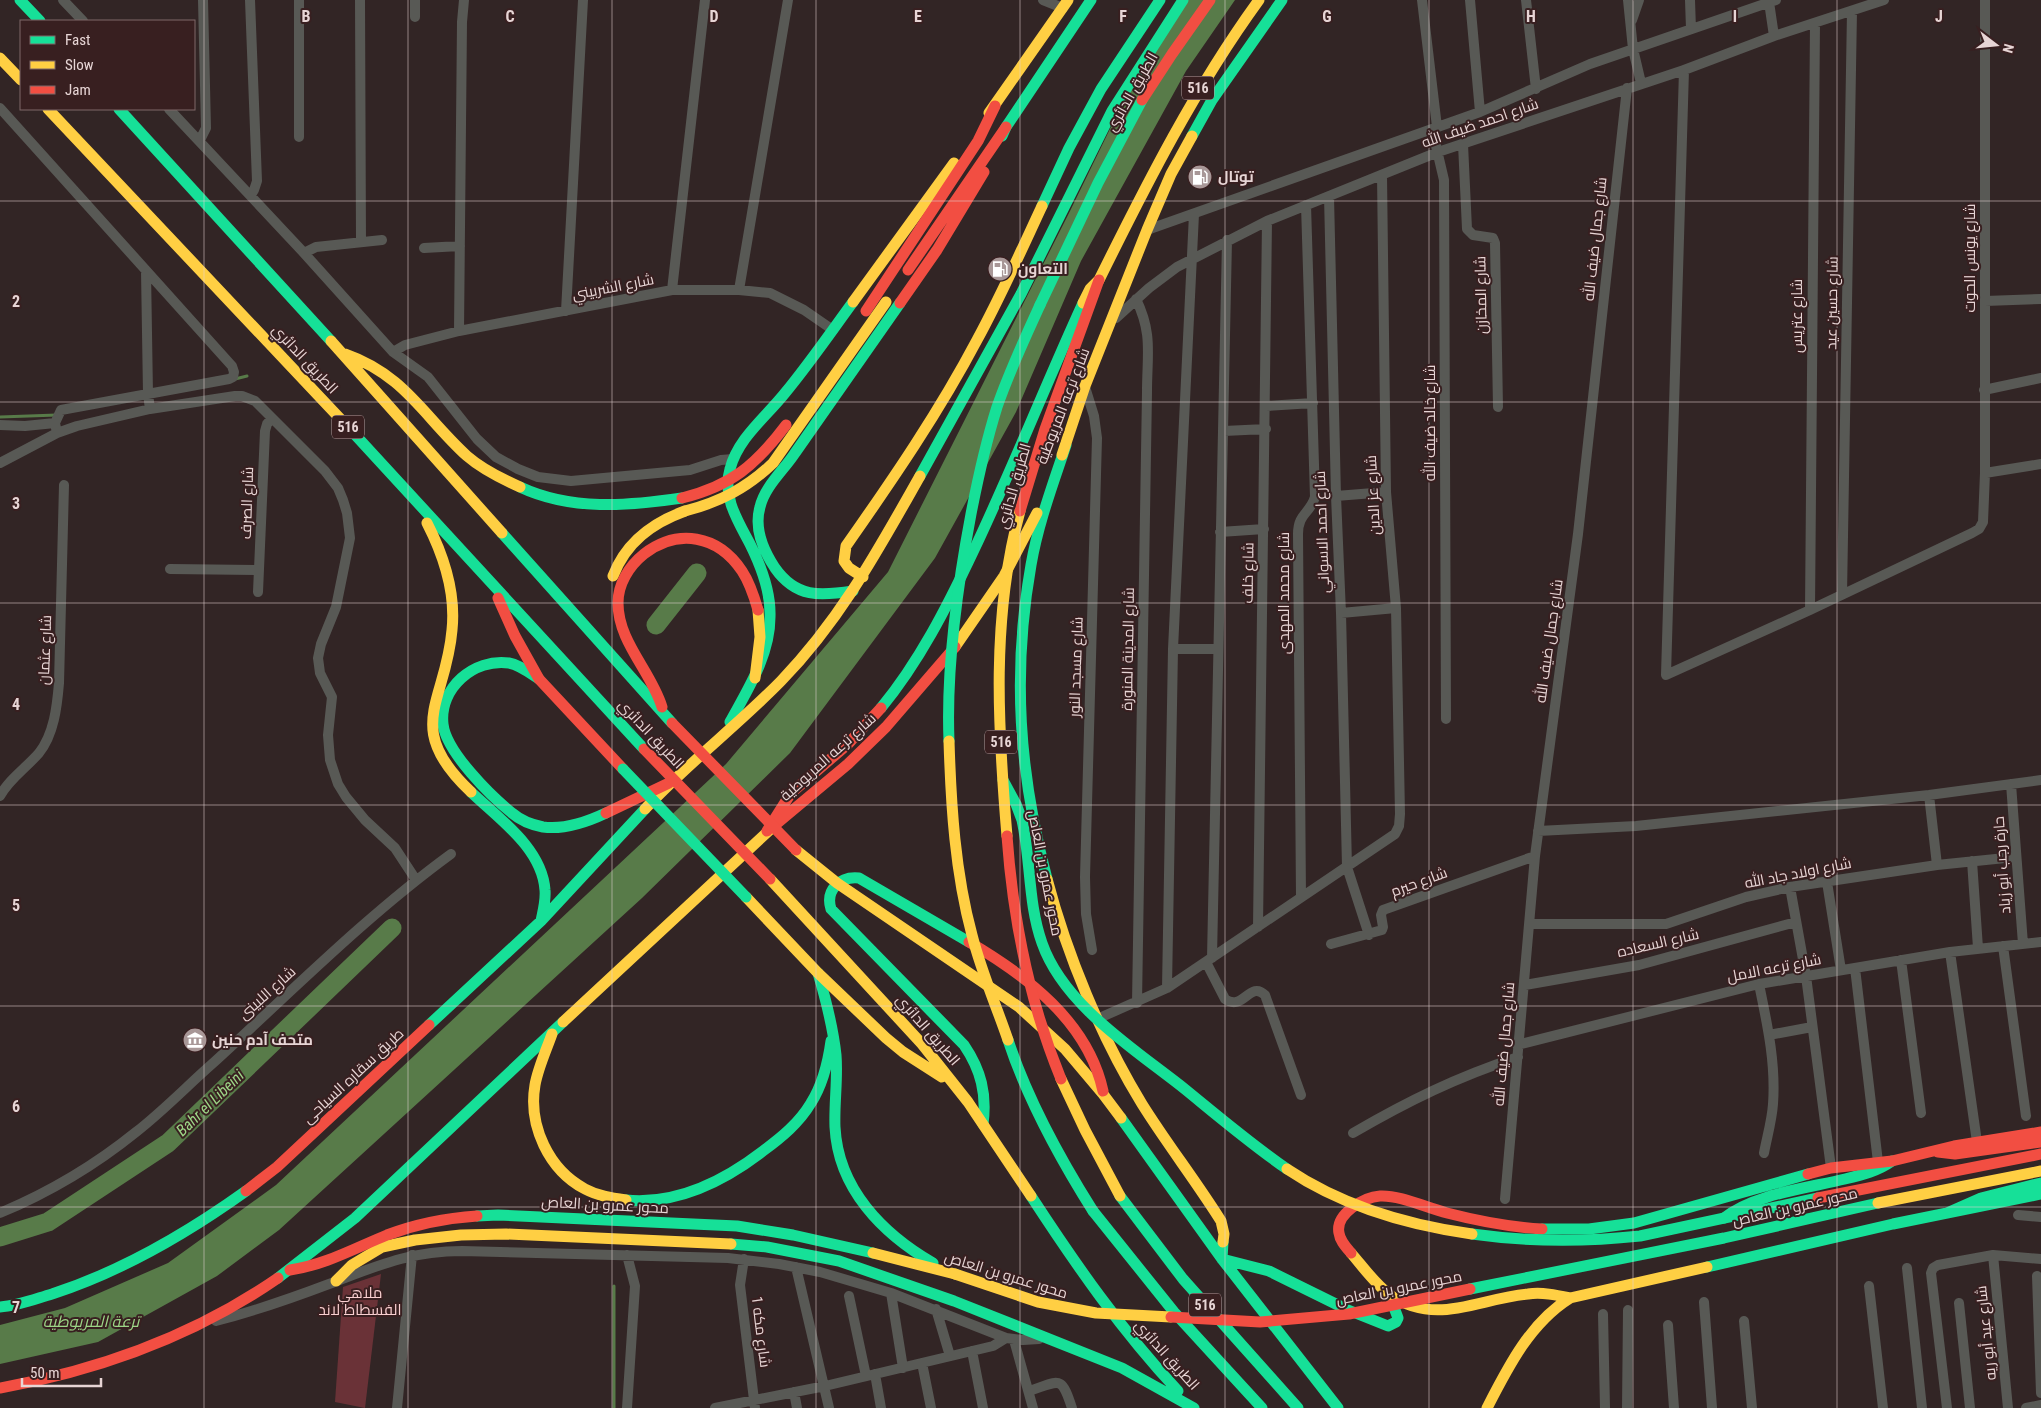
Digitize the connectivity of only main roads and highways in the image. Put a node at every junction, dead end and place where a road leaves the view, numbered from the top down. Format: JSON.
{"nodes":[{"id":1,"x":20,"y":0,"type":"edge"},
{"id":2,"x":1091,"y":0,"type":"edge"},
{"id":3,"x":1160,"y":0,"type":"edge"},
{"id":4,"x":1183,"y":0,"type":"edge"},
{"id":5,"x":1210,"y":0,"type":"edge"},
{"id":6,"x":1259,"y":0,"type":"edge"},
{"id":7,"x":1282,"y":0,"type":"edge"},
{"id":8,"x":1066,"y":4,"type":"edge"},
{"id":9,"x":39,"y":20,"type":"edge"},
{"id":10,"x":0,"y":58,"type":"edge"},
{"id":11,"x":20,"y":79,"type":"edge"},
{"id":12,"x":995,"y":106,"type":"junction"},
{"id":13,"x":49,"y":110,"type":"edge"},
{"id":14,"x":120,"y":110,"type":"edge"},
{"id":15,"x":1006,"y":127,"type":"junction"},
{"id":16,"x":1016,"y":264,"type":"junction"},
{"id":17,"x":1032,"y":272,"type":"junction"},
{"id":18,"x":903,"y":278,"type":"dead end"},
{"id":19,"x":1099,"y":280,"type":"junction"},
{"id":20,"x":1006,"y":285,"type":"junction"},
{"id":21,"x":1021,"y":294,"type":"junction"},
{"id":22,"x":889,"y":298,"type":"dead end"},
{"id":23,"x":341,"y":352,"type":"junction"},
{"id":24,"x":1066,"y":445,"type":"junction"},
{"id":25,"x":732,"y":459,"type":"junction"},
{"id":26,"x":767,"y":490,"type":"junction"},
{"id":27,"x":413,"y":498,"type":"junction"},
{"id":28,"x":863,"y":577,"type":"junction"},
{"id":29,"x":491,"y":583,"type":"junction"},
{"id":30,"x":854,"y":591,"type":"junction"},
{"id":31,"x":619,"y":623,"type":"junction"},
{"id":32,"x":754,"y":678,"type":"junction"},
{"id":33,"x":539,"y":680,"type":"junction"},
{"id":34,"x":663,"y":713,"type":"junction"},
{"id":35,"x":724,"y":732,"type":"junction"},
{"id":36,"x":1003,"y":780,"type":"junction"},
{"id":37,"x":669,"y":783,"type":"junction"},
{"id":38,"x":767,"y":831,"type":"junction"},
{"id":39,"x":837,"y":883,"type":"junction"},
{"id":40,"x":540,"y":921,"type":"junction"},
{"id":41,"x":818,"y":973,"type":"junction"},
{"id":42,"x":831,"y":1024,"type":"junction"},
{"id":43,"x":552,"y":1032,"type":"junction"},
{"id":44,"x":955,"y":1085,"type":"junction"},
{"id":45,"x":1103,"y":1094,"type":"junction"},
{"id":46,"x":983,"y":1124,"type":"junction"},
{"id":47,"x":2041,"y":1132,"type":"edge"},
{"id":48,"x":2041,"y":1142,"type":"edge"},
{"id":49,"x":1938,"y":1152,"type":"junction"},
{"id":50,"x":2041,"y":1154,"type":"edge"},
{"id":51,"x":1892,"y":1161,"type":"junction"},
{"id":52,"x":2041,"y":1172,"type":"edge"},
{"id":53,"x":2041,"y":1183,"type":"edge"},
{"id":54,"x":2041,"y":1194,"type":"edge"},
{"id":55,"x":1947,"y":1213,"type":"junction"},
{"id":56,"x":1724,"y":1218,"type":"junction"},
{"id":57,"x":1222,"y":1259,"type":"junction"},
{"id":58,"x":290,"y":1270,"type":"junction"},
{"id":59,"x":955,"y":1274,"type":"junction"},
{"id":60,"x":336,"y":1281,"type":"road end"},
{"id":61,"x":1389,"y":1294,"type":"junction"},
{"id":62,"x":1570,"y":1298,"type":"junction"},
{"id":63,"x":0,"y":1307,"type":"edge"},
{"id":64,"x":0,"y":1388,"type":"edge"},
{"id":65,"x":1195,"y":1408,"type":"edge"},
{"id":66,"x":1262,"y":1408,"type":"edge"},
{"id":67,"x":1298,"y":1408,"type":"edge"},
{"id":68,"x":1338,"y":1408,"type":"edge"},
{"id":69,"x":1487,"y":1408,"type":"edge"}],
"edges":[{"from":1,"to":9,"type":"main road"},
{"from":2,"to":15,"type":"main road"},
{"from":3,"to":16,"type":"main road"},
{"from":4,"to":17,"type":"main road"},
{"from":5,"to":66,"type":"main road","name":"الطريق الدائري","number":"516","bridge":true},
{"from":6,"to":19,"type":"main road","name":"الطريق الدائري","number":"516"},
{"from":7,"to":24,"type":"main road","name":"شارع ترعه المريوطية"},
{"from":8,"to":12,"type":"main road"},
{"from":10,"to":11,"type":"main road"},
{"from":12,"to":23,"type":"main road","bridge":true},
{"from":12,"to":25,"type":"main road"},
{"from":13,"to":27,"type":"main road","name":"الطريق الدائري","number":"516"},
{"from":14,"to":23,"type":"main road","name":"الطريق الدائري","number":"516"},
{"from":15,"to":18,"type":"main road"},
{"from":15,"to":26,"type":"main road"},
{"from":16,"to":17,"type":"main road"},
{"from":16,"to":20,"type":"main road"},
{"from":17,"to":21,"type":"main road"},
{"from":19,"to":36,"type":"main road","name":"الطريق الدائري","number":"516","bridge":true},
{"from":19,"to":38,"type":"main road"},
{"from":20,"to":21,"type":"main road"},
{"from":20,"to":28,"type":"main road"},
{"from":21,"to":28,"type":"main road"},
{"from":22,"to":31,"type":"main road","bridge":true},
{"from":23,"to":34,"type":"main road","name":"الطريق الدائري","number":"516"},
{"from":24,"to":38,"type":"main road","name":"شارع ترعه المريوطية"},
{"from":24,"to":57,"type":"main road"},
{"from":25,"to":26,"type":"main road"},
{"from":25,"to":32,"type":"main road"},
{"from":26,"to":30,"type":"main road"},
{"from":27,"to":29,"type":"main road","name":"الطريق الدائري","number":"516"},
{"from":27,"to":40,"type":"main road"},
{"from":28,"to":30,"type":"main road"},
{"from":29,"to":33,"type":"main road"},
{"from":29,"to":44,"type":"main road","name":"الطريق الدائري","number":"516","bridge":true},
{"from":30,"to":35,"type":"main road"},
{"from":31,"to":32,"type":"main road"},
{"from":31,"to":34,"type":"main road"},
{"from":32,"to":35,"type":"main road"},
{"from":33,"to":37,"type":"main road"},
{"from":33,"to":41,"type":"main road","bridge":true},
{"from":34,"to":39,"type":"main road","name":"الطريق الدائري","number":"516","bridge":true},
{"from":35,"to":37,"type":"main road"},
{"from":36,"to":56,"type":"main road","name":"محور عمرو بن العاص","bridge":true},
{"from":36,"to":67,"type":"main road","name":"الطريق الدائري","number":"516","bridge":true},
{"from":37,"to":40,"type":"main road","name":"طريق سقاره السياحى"},
{"from":38,"to":43,"type":"main road","name":"شارع ترعه المريوطية"},
{"from":39,"to":45,"type":"main road","name":"الطريق الدائري","number":"516"},
{"from":39,"to":45,"type":"main road"},
{"from":39,"to":46,"type":"main road"},
{"from":40,"to":63,"type":"main road","name":"طريق سقاره السياحى"},
{"from":41,"to":42,"type":"main road"},
{"from":41,"to":44,"type":"main road"},
{"from":42,"to":43,"type":"main road"},
{"from":42,"to":59,"type":"main road"},
{"from":43,"to":58,"type":"main road"},
{"from":44,"to":46,"type":"main road","name":"الطريق الدائري","number":"516"},
{"from":45,"to":57,"type":"main road","name":"الطريق الدائري","number":"516"},
{"from":46,"to":65,"type":"main road","name":"الطريق الدائري","number":"516"},
{"from":47,"to":49,"type":"main road"},
{"from":48,"to":49,"type":"main road"},
{"from":49,"to":51,"type":"main road"},
{"from":50,"to":56,"type":"main road","name":"محور عمرو بن العاص","bridge":true},
{"from":51,"to":56,"type":"main road"},
{"from":51,"to":61,"type":"main road"},
{"from":52,"to":59,"type":"main road","name":"محور عمرو بن العاص","bridge":true},
{"from":53,"to":55,"type":"main road"},
{"from":54,"to":55,"type":"main road"},
{"from":55,"to":62,"type":"main road"},
{"from":57,"to":61,"type":"main road"},
{"from":57,"to":68,"type":"main road","name":"الطريق الدائري","number":"516"},
{"from":58,"to":59,"type":"main road","name":"محور عمرو بن العاص"},
{"from":58,"to":64,"type":"main road"},
{"from":60,"to":65,"type":"main road"},
{"from":61,"to":62,"type":"main road"},
{"from":62,"to":69,"type":"main road"}]}
